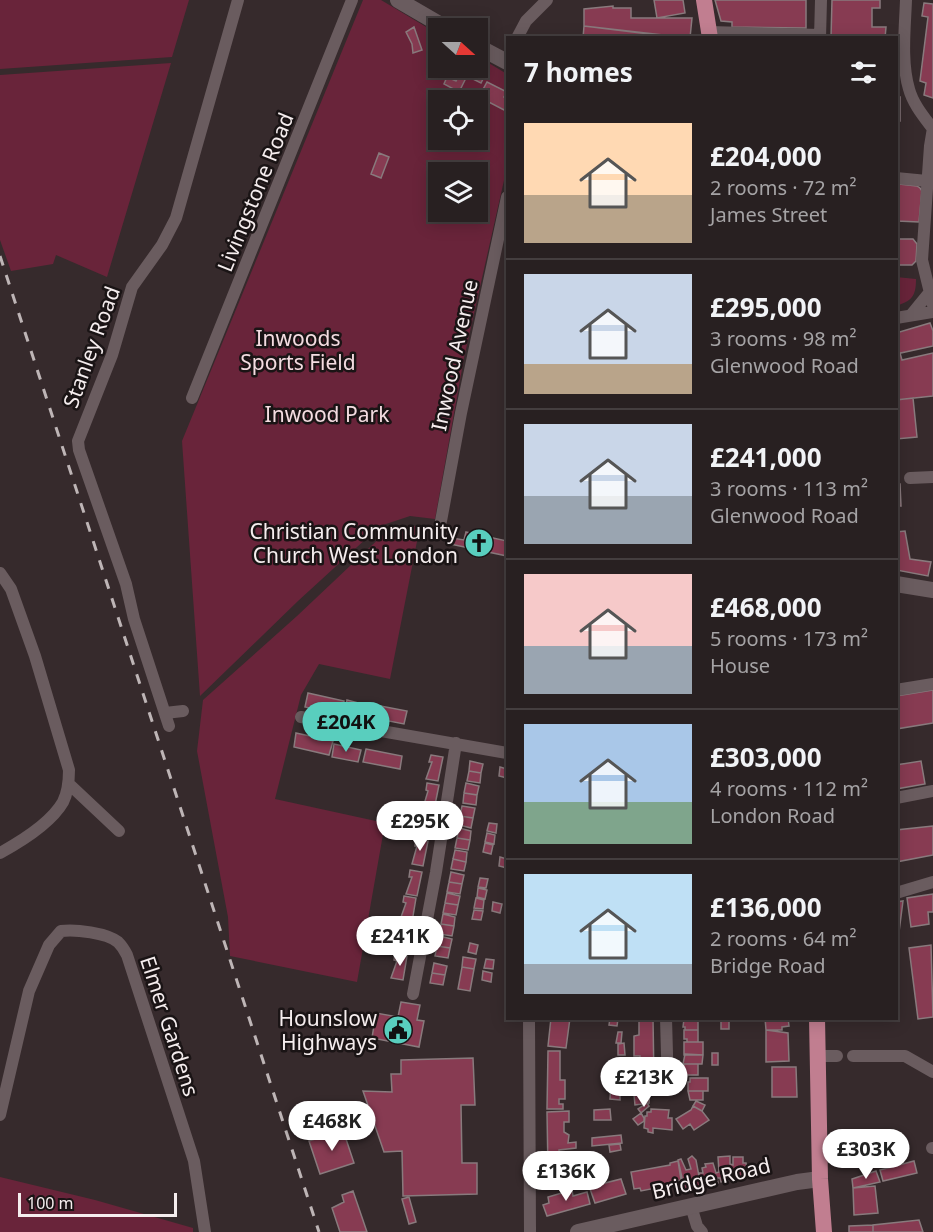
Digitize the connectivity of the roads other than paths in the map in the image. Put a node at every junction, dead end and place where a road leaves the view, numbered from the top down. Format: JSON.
{"nodes":[{"id":1,"x":238,"y":0,"type":"edge"},
{"id":2,"x":352,"y":0,"type":"edge"},
{"id":3,"x":398,"y":0,"type":"edge"},
{"id":4,"x":547,"y":0,"type":"edge"},
{"id":5,"x":704,"y":0,"type":"edge"},
{"id":6,"x":821,"y":0,"type":"edge"},
{"id":7,"x":906,"y":0,"type":"edge"},
{"id":8,"x":429,"y":18,"type":"edge"},
{"id":9,"x":709,"y":35,"type":"edge"},
{"id":10,"x":518,"y":36,"type":"edge"},
{"id":11,"x":820,"y":36,"type":"edge"},
{"id":12,"x":488,"y":51,"type":"edge"},
{"id":13,"x":506,"y":59,"type":"edge"},
{"id":14,"x":933,"y":129,"type":"edge"},
{"id":15,"x":898,"y":178,"type":"edge"},
{"id":16,"x":927,"y":181,"type":"junction"},
{"id":17,"x":506,"y":202,"type":"edge"},
{"id":18,"x":931,"y":299,"type":"edge"},
{"id":19,"x":933,"y":312,"type":"edge"},
{"id":20,"x":911,"y":315,"type":"junction"},
{"id":21,"x":898,"y":318,"type":"edge"},
{"id":22,"x":192,"y":398,"type":"dead end"},
{"id":23,"x":933,"y":477,"type":"edge"},
{"id":24,"x":910,"y":478,"type":"dead end"},
{"id":25,"x":441,"y":521,"type":"dead end"},
{"id":26,"x":0,"y":573,"type":"edge"},
{"id":27,"x":898,"y":584,"type":"edge"},
{"id":28,"x":933,"y":590,"type":"edge"},
{"id":29,"x":933,"y":684,"type":"edge"},
{"id":30,"x":898,"y":690,"type":"edge"},
{"id":31,"x":183,"y":711,"type":"dead end"},
{"id":32,"x":165,"y":713,"type":"junction"},
{"id":33,"x":301,"y":717,"type":"dead end"},
{"id":34,"x":169,"y":726,"type":"dead end"},
{"id":35,"x":456,"y":743,"type":"junction"},
{"id":36,"x":506,"y":753,"type":"edge"},
{"id":37,"x":69,"y":784,"type":"junction"},
{"id":38,"x":933,"y":791,"type":"edge"},
{"id":39,"x":898,"y":798,"type":"edge"},
{"id":40,"x":119,"y":831,"type":"dead end"},
{"id":41,"x":0,"y":853,"type":"edge"},
{"id":42,"x":933,"y":882,"type":"edge"},
{"id":43,"x":898,"y":892,"type":"edge"},
{"id":44,"x":413,"y":994,"type":"dead end"},
{"id":45,"x":529,"y":1020,"type":"edge"},
{"id":46,"x":666,"y":1020,"type":"edge"},
{"id":47,"x":817,"y":1020,"type":"edge"},
{"id":48,"x":818,"y":1056,"type":"junction"},
{"id":49,"x":837,"y":1056,"type":"dead end"},
{"id":50,"x":853,"y":1056,"type":"dead end"},
{"id":51,"x":933,"y":1072,"type":"edge"},
{"id":52,"x":668,"y":1090,"type":"dead end"},
{"id":53,"x":0,"y":1115,"type":"edge"},
{"id":54,"x":820,"y":1179,"type":"junction"},
{"id":55,"x":691,"y":1206,"type":"junction"},
{"id":56,"x":599,"y":1230,"type":"edge"},
{"id":57,"x":205,"y":1232,"type":"edge"},
{"id":58,"x":530,"y":1232,"type":"edge"},
{"id":59,"x":578,"y":1232,"type":"edge"},
{"id":60,"x":702,"y":1232,"type":"edge"},
{"id":61,"x":824,"y":1232,"type":"edge"}],
"edges":[{"from":1,"to":32,"type":"street","name":"Stanley Road"},
{"from":2,"to":22,"type":"street","name":"Livingstone Road"},
{"from":3,"to":8,"type":"street"},
{"from":4,"to":10,"type":"street"},
{"from":5,"to":9,"type":"main road"},
{"from":6,"to":11,"type":"street"},
{"from":7,"to":14,"type":"street"},
{"from":9,"to":11,"type":"street"},
{"from":12,"to":13,"type":"street"},
{"from":14,"to":16,"type":"street"},
{"from":15,"to":16,"type":"street"},
{"from":16,"to":18,"type":"street"},
{"from":17,"to":25,"type":"street","name":"Inwood Avenue"},
{"from":18,"to":20,"type":"street"},
{"from":19,"to":20,"type":"street"},
{"from":20,"to":21,"type":"street"},
{"from":23,"to":24,"type":"street"},
{"from":26,"to":37,"type":"street"},
{"from":27,"to":28,"type":"street"},
{"from":29,"to":30,"type":"street"},
{"from":31,"to":32,"type":"street"},
{"from":32,"to":34,"type":"street","name":"Stanley Road"},
{"from":33,"to":35,"type":"street"},
{"from":35,"to":36,"type":"street"},
{"from":35,"to":44,"type":"street"},
{"from":37,"to":40,"type":"street"},
{"from":37,"to":41,"type":"street"},
{"from":38,"to":39,"type":"street"},
{"from":42,"to":43,"type":"street"},
{"from":45,"to":58,"type":"street"},
{"from":46,"to":52,"type":"street"},
{"from":47,"to":48,"type":"main road"},
{"from":48,"to":49,"type":"street"},
{"from":48,"to":54,"type":"main road"},
{"from":50,"to":51,"type":"street"},
{"from":53,"to":57,"type":"street","name":"Elmer Gardens"},
{"from":54,"to":55,"type":"street","name":"Bridge Road"},
{"from":54,"to":61,"type":"main road"},
{"from":55,"to":56,"type":"street","name":"Bridge Road"},
{"from":55,"to":60,"type":"street"},
{"from":56,"to":59,"type":"street","name":"Bridge Road"}]}
